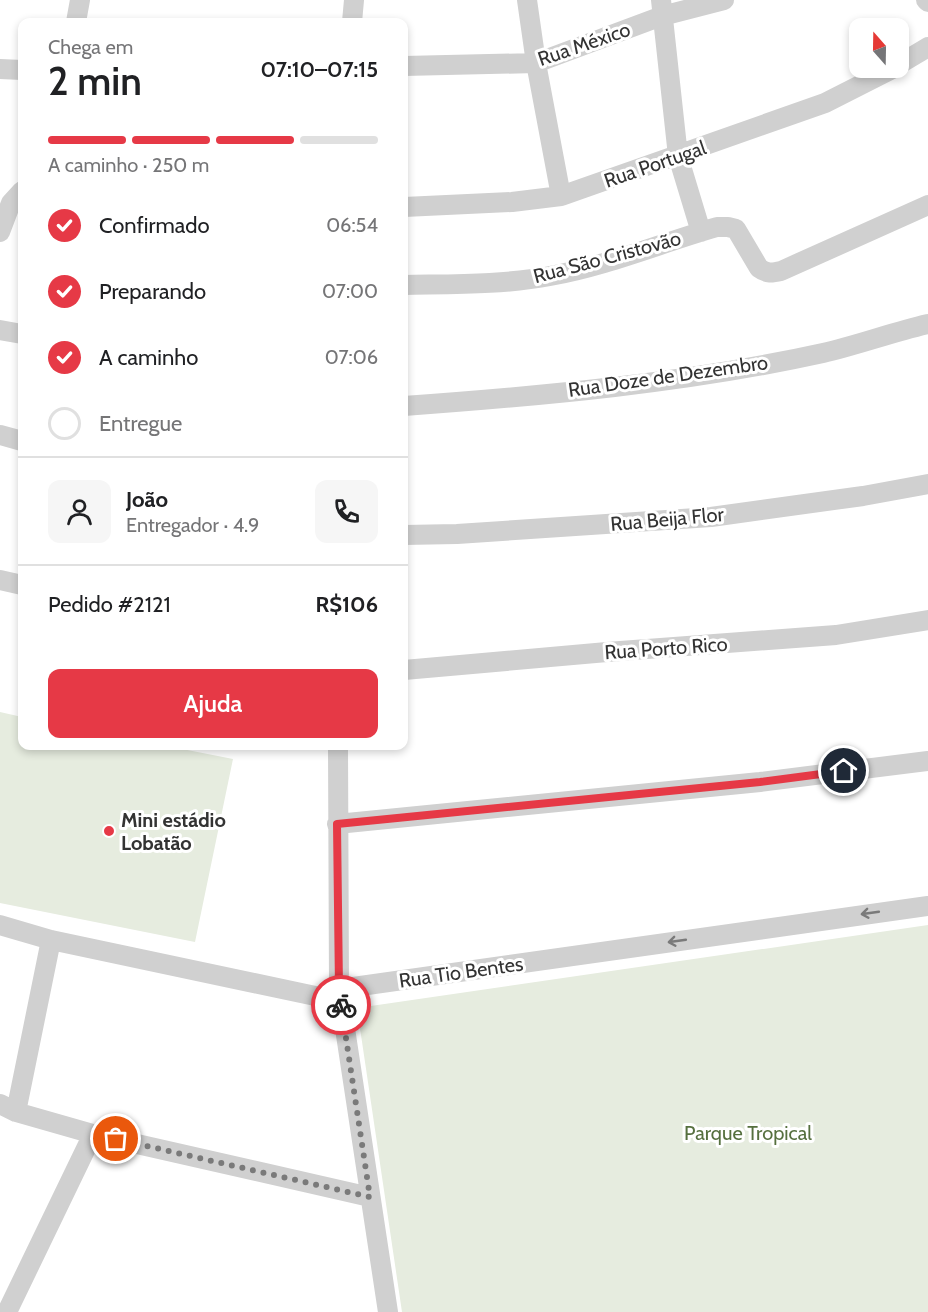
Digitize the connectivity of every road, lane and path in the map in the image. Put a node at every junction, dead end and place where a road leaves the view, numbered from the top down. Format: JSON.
{"nodes":[{"id":1,"x":80,"y":0,"type":"edge"},
{"id":2,"x":354,"y":0,"type":"edge"},
{"id":3,"x":527,"y":0,"type":"edge"},
{"id":4,"x":724,"y":0,"type":"edge"},
{"id":5,"x":662,"y":8,"type":"edge"},
{"id":6,"x":77,"y":18,"type":"edge"},
{"id":7,"x":352,"y":18,"type":"edge"},
{"id":8,"x":928,"y":47,"type":"edge"},
{"id":9,"x":909,"y":58,"type":"edge"},
{"id":10,"x":536,"y":63,"type":"junction"},
{"id":11,"x":408,"y":66,"type":"edge"},
{"id":12,"x":0,"y":69,"type":"edge"},
{"id":13,"x":18,"y":70,"type":"edge"},
{"id":14,"x":874,"y":78,"type":"edge"},
{"id":15,"x":678,"y":156,"type":"junction"},
{"id":16,"x":16,"y":196,"type":"edge"},
{"id":17,"x":561,"y":196,"type":"junction"},
{"id":18,"x":928,"y":205,"type":"edge"},
{"id":19,"x":408,"y":207,"type":"edge"},
{"id":20,"x":0,"y":232,"type":"edge"},
{"id":21,"x":701,"y":232,"type":"junction"},
{"id":22,"x":408,"y":285,"type":"edge"},
{"id":23,"x":928,"y":324,"type":"edge"},
{"id":24,"x":0,"y":330,"type":"edge"},
{"id":25,"x":18,"y":333,"type":"edge"},
{"id":26,"x":408,"y":406,"type":"edge"},
{"id":27,"x":0,"y":435,"type":"edge"},
{"id":28,"x":18,"y":440,"type":"edge"},
{"id":29,"x":928,"y":484,"type":"edge"},
{"id":30,"x":408,"y":535,"type":"edge"},
{"id":31,"x":0,"y":580,"type":"edge"},
{"id":32,"x":18,"y":584,"type":"edge"},
{"id":33,"x":928,"y":620,"type":"edge"},
{"id":34,"x":408,"y":670,"type":"edge"},
{"id":35,"x":338,"y":750,"type":"edge"},
{"id":36,"x":928,"y":761,"type":"edge"},
{"id":37,"x":337,"y":824,"type":"junction"},
{"id":38,"x":928,"y":906,"type":"edge"},
{"id":39,"x":0,"y":925,"type":"edge"},
{"id":40,"x":51,"y":940,"type":"junction"},
{"id":41,"x":339,"y":989,"type":"junction"},
{"id":42,"x":8,"y":1108,"type":"edge"},
{"id":43,"x":93,"y":1134,"type":"junction"},
{"id":44,"x":370,"y":1197,"type":"junction"},
{"id":45,"x":8,"y":1310,"type":"edge"},
{"id":46,"x":388,"y":1312,"type":"edge"}],
"edges":[{"from":1,"to":6,"type":"street"},
{"from":2,"to":7,"type":"street"},
{"from":3,"to":10,"type":"street"},
{"from":4,"to":5,"type":"street","name":"Rua México"},
{"from":5,"to":10,"type":"street","name":"Rua México"},
{"from":5,"to":15,"type":"street"},
{"from":8,"to":9,"type":"street"},
{"from":10,"to":11,"type":"street","name":"Rua México"},
{"from":10,"to":17,"type":"street"},
{"from":12,"to":13,"type":"street"},
{"from":14,"to":15,"type":"street","name":"Rua Portugal"},
{"from":15,"to":17,"type":"street","name":"Rua Portugal"},
{"from":15,"to":21,"type":"street"},
{"from":16,"to":20,"type":"street"},
{"from":17,"to":19,"type":"street","name":"Rua Portugal"},
{"from":18,"to":21,"type":"street","name":"Rua São Cristovão"},
{"from":21,"to":22,"type":"street","name":"Rua São Cristovão"},
{"from":23,"to":26,"type":"street","name":"Rua Doze de Dezembro"},
{"from":24,"to":25,"type":"street"},
{"from":27,"to":28,"type":"street"},
{"from":29,"to":30,"type":"street","name":"Rua Beija Flor"},
{"from":31,"to":32,"type":"street"},
{"from":33,"to":34,"type":"street","name":"Rua Porto Rico"},
{"from":35,"to":37,"type":"street"},
{"from":36,"to":37,"type":"street"},
{"from":37,"to":41,"type":"street"},
{"from":38,"to":41,"type":"street","name":"Rua Tio Bentes","one_way":true},
{"from":39,"to":40,"type":"street","name":"Rua Tio Bentes"},
{"from":40,"to":41,"type":"street","name":"Rua Tio Bentes"},
{"from":40,"to":42,"type":"street"},
{"from":41,"to":44,"type":"street"},
{"from":42,"to":43,"type":"street"},
{"from":43,"to":44,"type":"street"},
{"from":43,"to":45,"type":"street"},
{"from":44,"to":46,"type":"street"}]}
